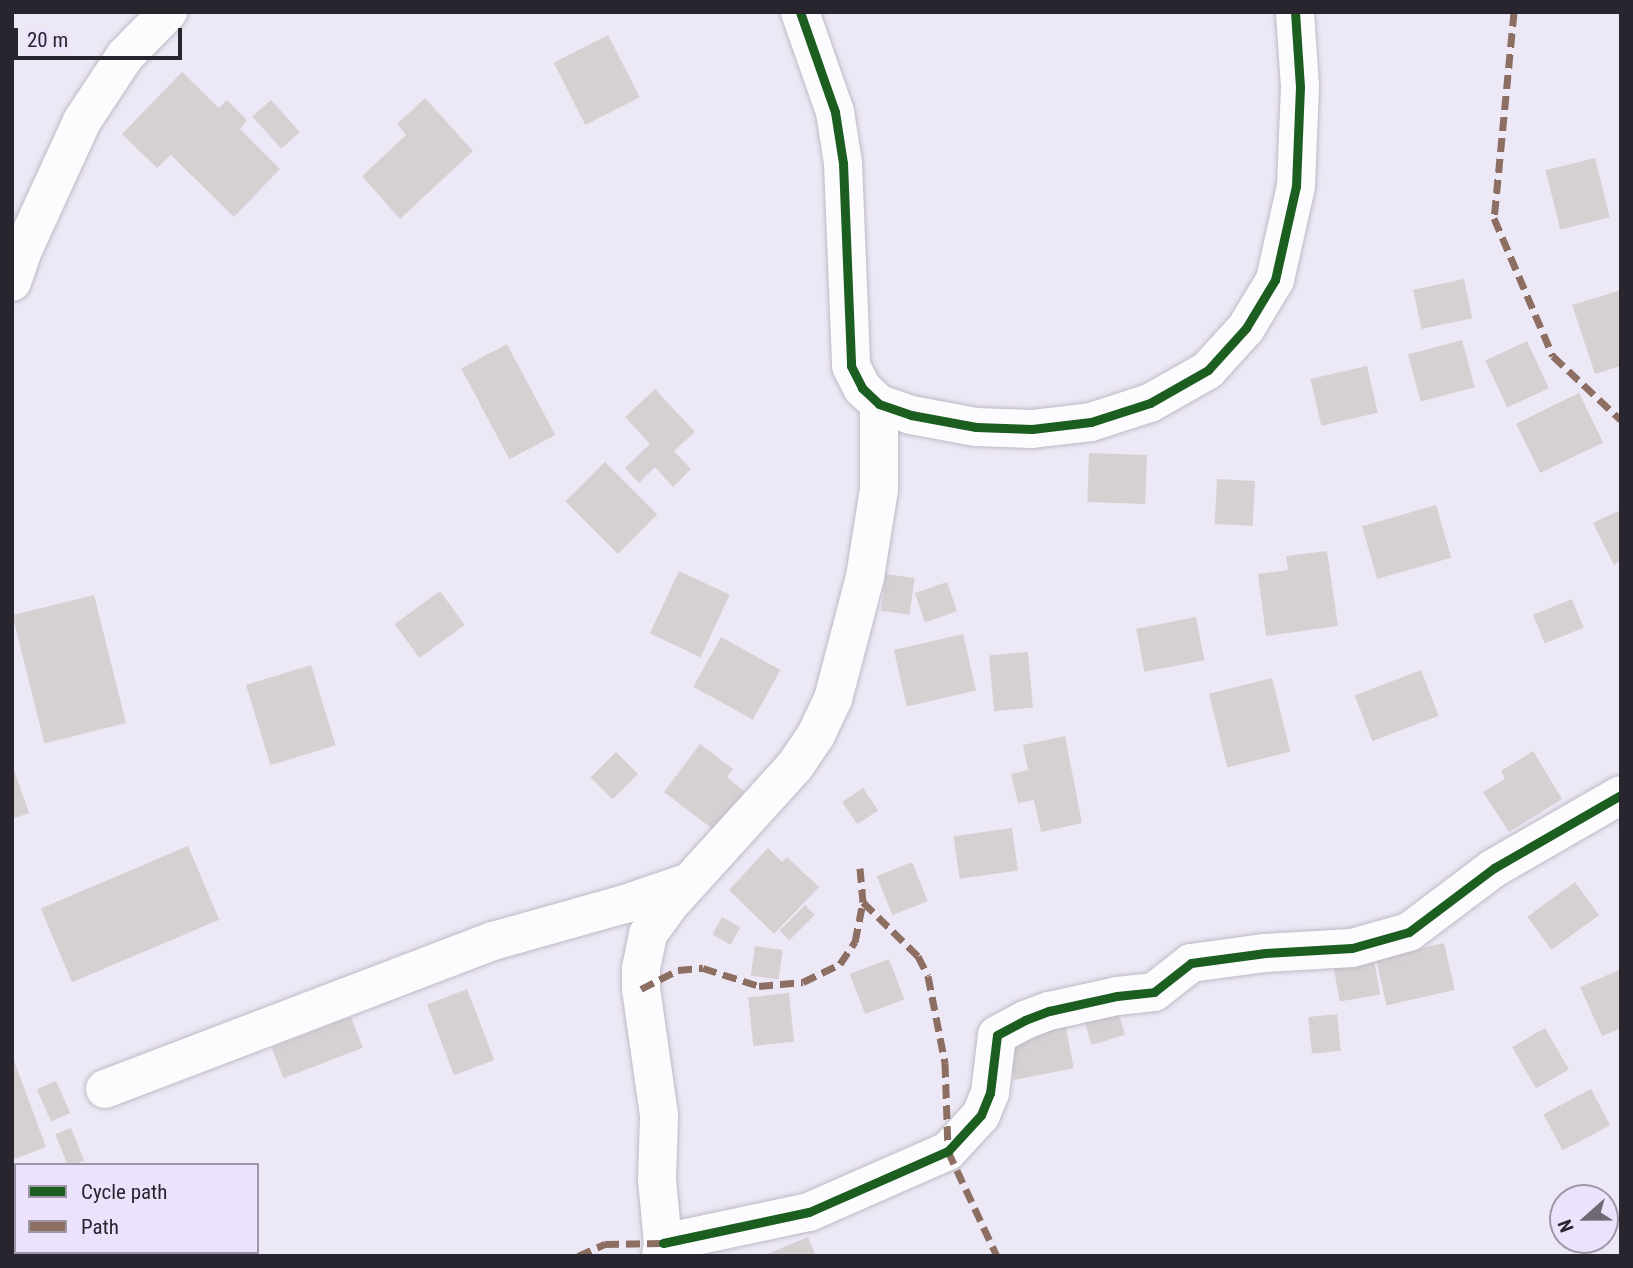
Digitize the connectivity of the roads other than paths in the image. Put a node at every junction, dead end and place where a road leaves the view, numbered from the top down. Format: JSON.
{"nodes":[{"id":1,"x":168,"y":12,"type":"edge"},
{"id":2,"x":800,"y":12,"type":"edge"},
{"id":3,"x":1295,"y":12,"type":"edge"},
{"id":4,"x":12,"y":282,"type":"edge"},
{"id":5,"x":879,"y":404,"type":"junction"},
{"id":6,"x":1621,"y":796,"type":"edge"},
{"id":7,"x":694,"y":880,"type":"junction"},
{"id":8,"x":105,"y":1089,"type":"dead end"},
{"id":9,"x":662,"y":1250,"type":"edge"}],
"edges":[{"from":1,"to":4,"type":"street"},
{"from":2,"to":5,"type":"street"},
{"from":3,"to":5,"type":"street"},
{"from":5,"to":7,"type":"street"},
{"from":6,"to":9,"type":"street"},
{"from":7,"to":8,"type":"street"},
{"from":7,"to":9,"type":"street"}]}
